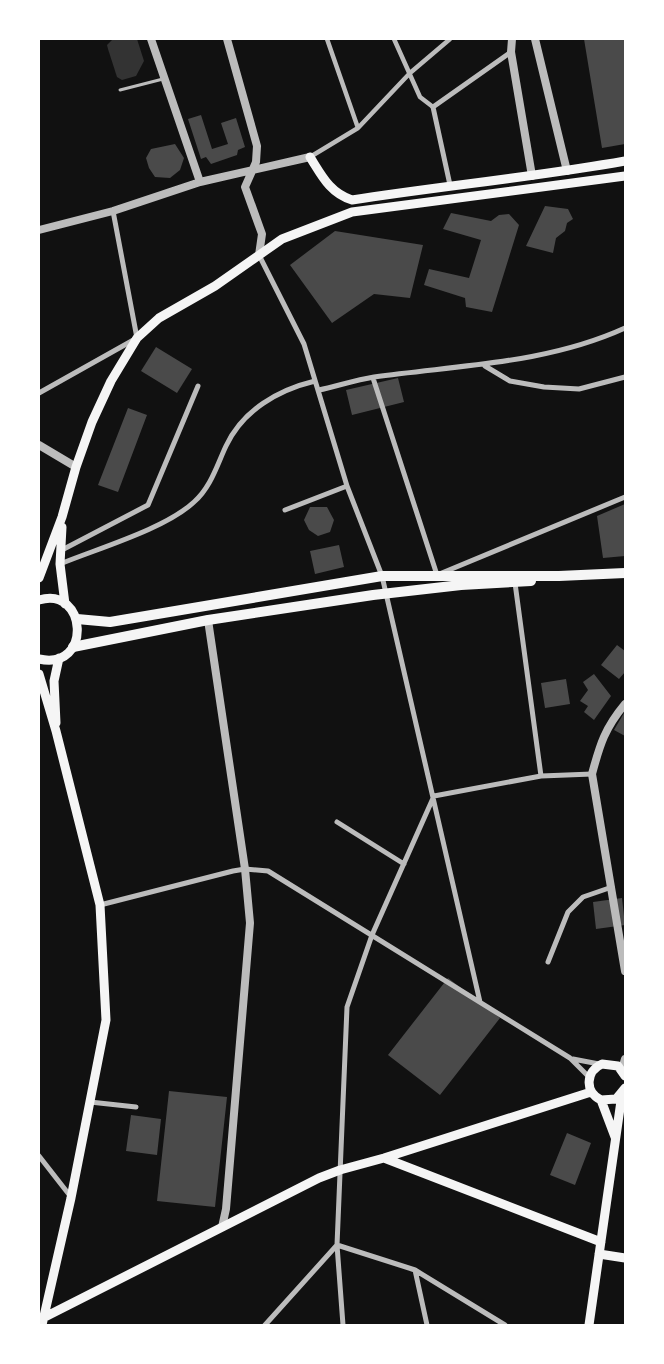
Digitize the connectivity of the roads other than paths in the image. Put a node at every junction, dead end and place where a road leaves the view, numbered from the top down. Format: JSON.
{"nodes":[{"id":1,"x":151,"y":39,"type":"edge"},
{"id":2,"x":227,"y":39,"type":"edge"},
{"id":3,"x":327,"y":39,"type":"edge"},
{"id":4,"x":394,"y":39,"type":"edge"},
{"id":5,"x":450,"y":39,"type":"edge"},
{"id":6,"x":512,"y":39,"type":"edge"},
{"id":7,"x":535,"y":39,"type":"edge"},
{"id":8,"x":511,"y":52,"type":"junction"},
{"id":9,"x":410,"y":73,"type":"junction"},
{"id":10,"x":165,"y":79,"type":"junction"},
{"id":11,"x":120,"y":90,"type":"dead end"},
{"id":12,"x":433,"y":107,"type":"junction"},
{"id":13,"x":358,"y":128,"type":"junction"},
{"id":14,"x":310,"y":157,"type":"junction"},
{"id":15,"x":625,"y":161,"type":"edge"},
{"id":16,"x":254,"y":169,"type":"junction"},
{"id":17,"x":567,"y":171,"type":"junction"},
{"id":18,"x":532,"y":176,"type":"junction"},
{"id":19,"x":625,"y":176,"type":"edge"},
{"id":20,"x":200,"y":182,"type":"junction"},
{"id":21,"x":450,"y":185,"type":"junction"},
{"id":22,"x":113,"y":211,"type":"junction"},
{"id":23,"x":39,"y":230,"type":"edge"},
{"id":24,"x":259,"y":255,"type":"junction"},
{"id":25,"x":625,"y":328,"type":"edge"},
{"id":26,"x":137,"y":338,"type":"junction"},
{"id":27,"x":484,"y":365,"type":"junction"},
{"id":28,"x":625,"y":377,"type":"edge"},
{"id":29,"x":373,"y":378,"type":"junction"},
{"id":30,"x":315,"y":381,"type":"junction"},
{"id":31,"x":198,"y":386,"type":"dead end"},
{"id":32,"x":318,"y":390,"type":"junction"},
{"id":33,"x":39,"y":393,"type":"edge"},
{"id":34,"x":39,"y":445,"type":"edge"},
{"id":35,"x":76,"y":468,"type":"junction"},
{"id":36,"x":347,"y":486,"type":"junction"},
{"id":37,"x":625,"y":497,"type":"edge"},
{"id":38,"x":284,"y":510,"type":"dead end"},
{"id":39,"x":62,"y":517,"type":"junction"},
{"id":40,"x":60,"y":551,"type":"junction"},
{"id":41,"x":60,"y":564,"type":"junction"},
{"id":42,"x":625,"y":574,"type":"edge"},
{"id":43,"x":437,"y":575,"type":"junction"},
{"id":44,"x":382,"y":576,"type":"junction"},
{"id":45,"x":559,"y":576,"type":"junction"},
{"id":46,"x":39,"y":578,"type":"edge"},
{"id":47,"x":515,"y":583,"type":"junction"},
{"id":48,"x":384,"y":594,"type":"junction"},
{"id":49,"x":39,"y":600,"type":"edge"},
{"id":50,"x":65,"y":604,"type":"junction"},
{"id":51,"x":77,"y":619,"type":"junction"},
{"id":52,"x":208,"y":620,"type":"junction"},
{"id":53,"x":73,"y":647,"type":"junction"},
{"id":54,"x":59,"y":658,"type":"junction"},
{"id":55,"x":39,"y":659,"type":"edge"},
{"id":56,"x":39,"y":674,"type":"edge"},
{"id":57,"x":625,"y":704,"type":"edge"},
{"id":58,"x":56,"y":731,"type":"junction"},
{"id":59,"x":592,"y":774,"type":"junction"},
{"id":60,"x":542,"y":776,"type":"junction"},
{"id":61,"x":434,"y":796,"type":"junction"},
{"id":62,"x":337,"y":822,"type":"dead end"},
{"id":63,"x":404,"y":864,"type":"junction"},
{"id":64,"x":245,"y":869,"type":"junction"},
{"id":65,"x":612,"y":887,"type":"junction"},
{"id":66,"x":100,"y":904,"type":"junction"},
{"id":67,"x":372,"y":935,"type":"junction"},
{"id":68,"x":548,"y":962,"type":"dead end"},
{"id":69,"x":625,"y":971,"type":"edge"},
{"id":70,"x":480,"y":1002,"type":"junction"},
{"id":71,"x":570,"y":1058,"type":"junction"},
{"id":72,"x":625,"y":1060,"type":"edge"},
{"id":73,"x":602,"y":1064,"type":"junction"},
{"id":74,"x":623,"y":1073,"type":"edge"},
{"id":75,"x":589,"y":1078,"type":"junction"},
{"id":76,"x":624,"y":1091,"type":"edge"},
{"id":77,"x":591,"y":1092,"type":"junction"},
{"id":78,"x":601,"y":1100,"type":"junction"},
{"id":79,"x":90,"y":1102,"type":"junction"},
{"id":80,"x":136,"y":1107,"type":"dead end"},
{"id":81,"x":616,"y":1143,"type":"junction"},
{"id":82,"x":39,"y":1156,"type":"edge"},
{"id":83,"x":384,"y":1158,"type":"junction"},
{"id":84,"x":340,"y":1170,"type":"junction"},
{"id":85,"x":71,"y":1198,"type":"junction"},
{"id":86,"x":222,"y":1227,"type":"junction"},
{"id":87,"x":601,"y":1242,"type":"junction"},
{"id":88,"x":337,"y":1245,"type":"junction"},
{"id":89,"x":599,"y":1254,"type":"junction"},
{"id":90,"x":625,"y":1258,"type":"edge"},
{"id":91,"x":415,"y":1270,"type":"junction"},
{"id":92,"x":41,"y":1321,"type":"edge"},
{"id":93,"x":265,"y":1325,"type":"edge"},
{"id":94,"x":343,"y":1325,"type":"edge"},
{"id":95,"x":427,"y":1325,"type":"edge"},
{"id":96,"x":505,"y":1325,"type":"edge"},
{"id":97,"x":589,"y":1325,"type":"edge"}],
"edges":[{"from":1,"to":10,"type":"street"},
{"from":2,"to":16,"type":"street"},
{"from":3,"to":13,"type":"street"},
{"from":4,"to":9,"type":"street"},
{"from":5,"to":9,"type":"street"},
{"from":6,"to":8,"type":"street"},
{"from":7,"to":17,"type":"street"},
{"from":8,"to":12,"type":"street"},
{"from":8,"to":18,"type":"street"},
{"from":9,"to":12,"type":"street"},
{"from":9,"to":13,"type":"street"},
{"from":10,"to":11,"type":"lane"},
{"from":10,"to":20,"type":"street"},
{"from":12,"to":21,"type":"street"},
{"from":13,"to":14,"type":"street"},
{"from":14,"to":16,"type":"street"},
{"from":14,"to":21,"type":"main road"},
{"from":15,"to":17,"type":"main road"},
{"from":16,"to":20,"type":"street"},
{"from":16,"to":24,"type":"street"},
{"from":17,"to":18,"type":"main road"},
{"from":18,"to":21,"type":"main road"},
{"from":19,"to":24,"type":"main road"},
{"from":20,"to":22,"type":"street"},
{"from":22,"to":23,"type":"street"},
{"from":22,"to":26,"type":"street"},
{"from":24,"to":26,"type":"main road"},
{"from":24,"to":30,"type":"street"},
{"from":25,"to":27,"type":"street"},
{"from":26,"to":33,"type":"street"},
{"from":26,"to":35,"type":"main road"},
{"from":27,"to":28,"type":"street"},
{"from":27,"to":29,"type":"street"},
{"from":29,"to":32,"type":"street"},
{"from":29,"to":43,"type":"street"},
{"from":30,"to":32,"type":"street"},
{"from":30,"to":41,"type":"street"},
{"from":31,"to":40,"type":"street"},
{"from":32,"to":36,"type":"street"},
{"from":34,"to":35,"type":"street"},
{"from":35,"to":39,"type":"main road"},
{"from":36,"to":38,"type":"street"},
{"from":36,"to":44,"type":"street"},
{"from":37,"to":43,"type":"street"},
{"from":39,"to":40,"type":"main road"},
{"from":39,"to":46,"type":"main road"},
{"from":40,"to":41,"type":"main road"},
{"from":41,"to":50,"type":"main road"},
{"from":42,"to":45,"type":"main road"},
{"from":43,"to":44,"type":"main road"},
{"from":43,"to":45,"type":"main road"},
{"from":44,"to":48,"type":"street"},
{"from":44,"to":51,"type":"main road"},
{"from":45,"to":47,"type":"main road"},
{"from":47,"to":48,"type":"main road"},
{"from":47,"to":60,"type":"street"},
{"from":48,"to":52,"type":"main road"},
{"from":48,"to":61,"type":"street"},
{"from":49,"to":50,"type":"main road"},
{"from":50,"to":51,"type":"main road"},
{"from":51,"to":53,"type":"main road"},
{"from":52,"to":53,"type":"main road"},
{"from":52,"to":64,"type":"street"},
{"from":53,"to":54,"type":"main road"},
{"from":54,"to":55,"type":"main road"},
{"from":54,"to":58,"type":"main road"},
{"from":56,"to":58,"type":"main road"},
{"from":57,"to":59,"type":"street"},
{"from":58,"to":66,"type":"main road"},
{"from":59,"to":60,"type":"street"},
{"from":59,"to":65,"type":"street"},
{"from":60,"to":61,"type":"street"},
{"from":61,"to":63,"type":"street"},
{"from":61,"to":70,"type":"street"},
{"from":62,"to":63,"type":"street"},
{"from":63,"to":67,"type":"street"},
{"from":64,"to":66,"type":"street"},
{"from":64,"to":67,"type":"street"},
{"from":64,"to":86,"type":"street"},
{"from":65,"to":68,"type":"street"},
{"from":65,"to":69,"type":"street"},
{"from":66,"to":79,"type":"main road"},
{"from":67,"to":70,"type":"street"},
{"from":67,"to":84,"type":"street"},
{"from":70,"to":71,"type":"street"},
{"from":71,"to":73,"type":"street"},
{"from":71,"to":75,"type":"street"},
{"from":72,"to":74,"type":"street"},
{"from":73,"to":74,"type":"main road"},
{"from":73,"to":75,"type":"main road"},
{"from":75,"to":77,"type":"main road"},
{"from":76,"to":78,"type":"main road"},
{"from":76,"to":81,"type":"main road"},
{"from":77,"to":78,"type":"main road"},
{"from":77,"to":83,"type":"main road"},
{"from":78,"to":81,"type":"main road"},
{"from":79,"to":80,"type":"street"},
{"from":79,"to":85,"type":"main road"},
{"from":81,"to":87,"type":"main road"},
{"from":82,"to":85,"type":"street"},
{"from":83,"to":84,"type":"main road"},
{"from":83,"to":87,"type":"main road"},
{"from":84,"to":86,"type":"main road"},
{"from":84,"to":88,"type":"street"},
{"from":85,"to":92,"type":"main road"},
{"from":86,"to":92,"type":"main road"},
{"from":87,"to":89,"type":"main road"},
{"from":88,"to":91,"type":"street"},
{"from":88,"to":93,"type":"street"},
{"from":88,"to":94,"type":"street"},
{"from":89,"to":90,"type":"main road"},
{"from":89,"to":97,"type":"main road"},
{"from":91,"to":95,"type":"street"},
{"from":91,"to":96,"type":"street"}]}
